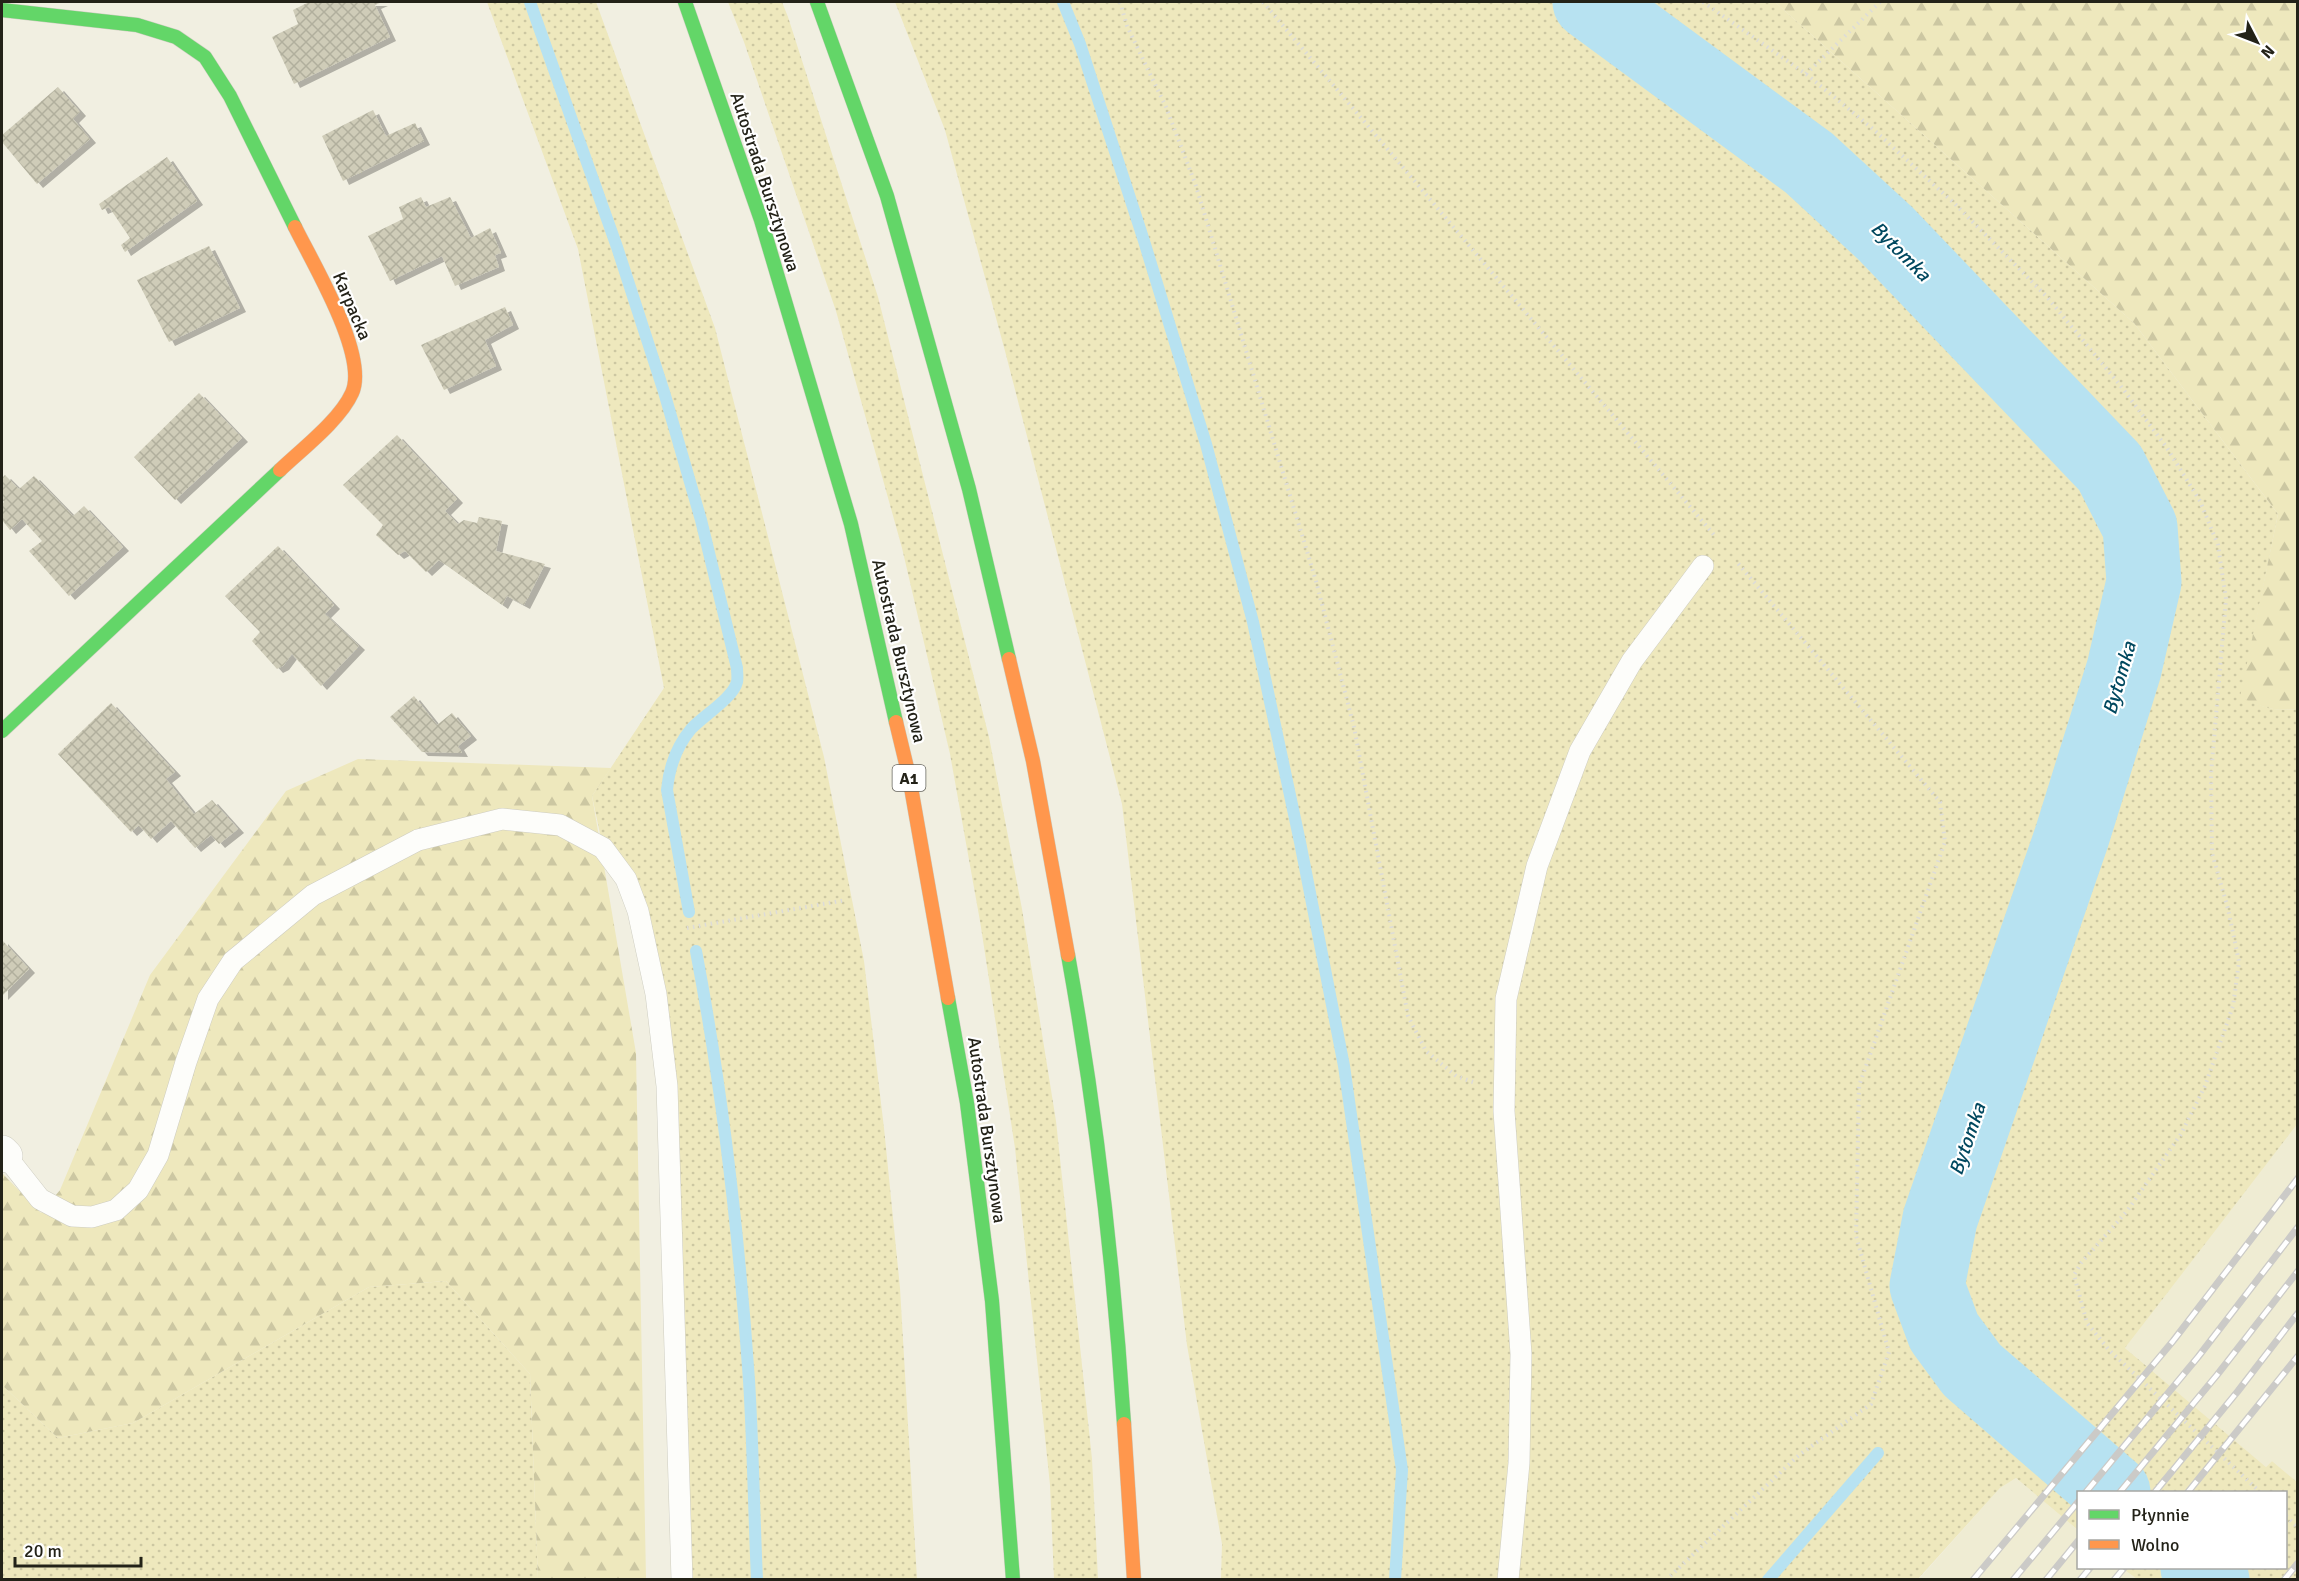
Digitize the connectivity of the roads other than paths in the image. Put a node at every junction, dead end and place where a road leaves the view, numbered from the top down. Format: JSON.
{"nodes":[{"id":1,"x":685,"y":2,"type":"edge"},
{"id":2,"x":817,"y":2,"type":"edge"},
{"id":3,"x":2,"y":10,"type":"edge"},
{"id":4,"x":1703,"y":566,"type":"dead end"},
{"id":5,"x":2,"y":731,"type":"edge"},
{"id":6,"x":4,"y":1154,"type":"edge"},
{"id":7,"x":682,"y":1580,"type":"edge"},
{"id":8,"x":1013,"y":1580,"type":"edge"},
{"id":9,"x":1134,"y":1580,"type":"edge"},
{"id":10,"x":1508,"y":1580,"type":"edge"}],
"edges":[{"from":1,"to":8,"type":"main road","name":"Autostrada Bursztynowa","number":"A1"},
{"from":2,"to":9,"type":"main road"},
{"from":3,"to":5,"type":"main road","name":"Karpacka"},
{"from":4,"to":10,"type":"lane"},
{"from":6,"to":7,"type":"lane"}]}
